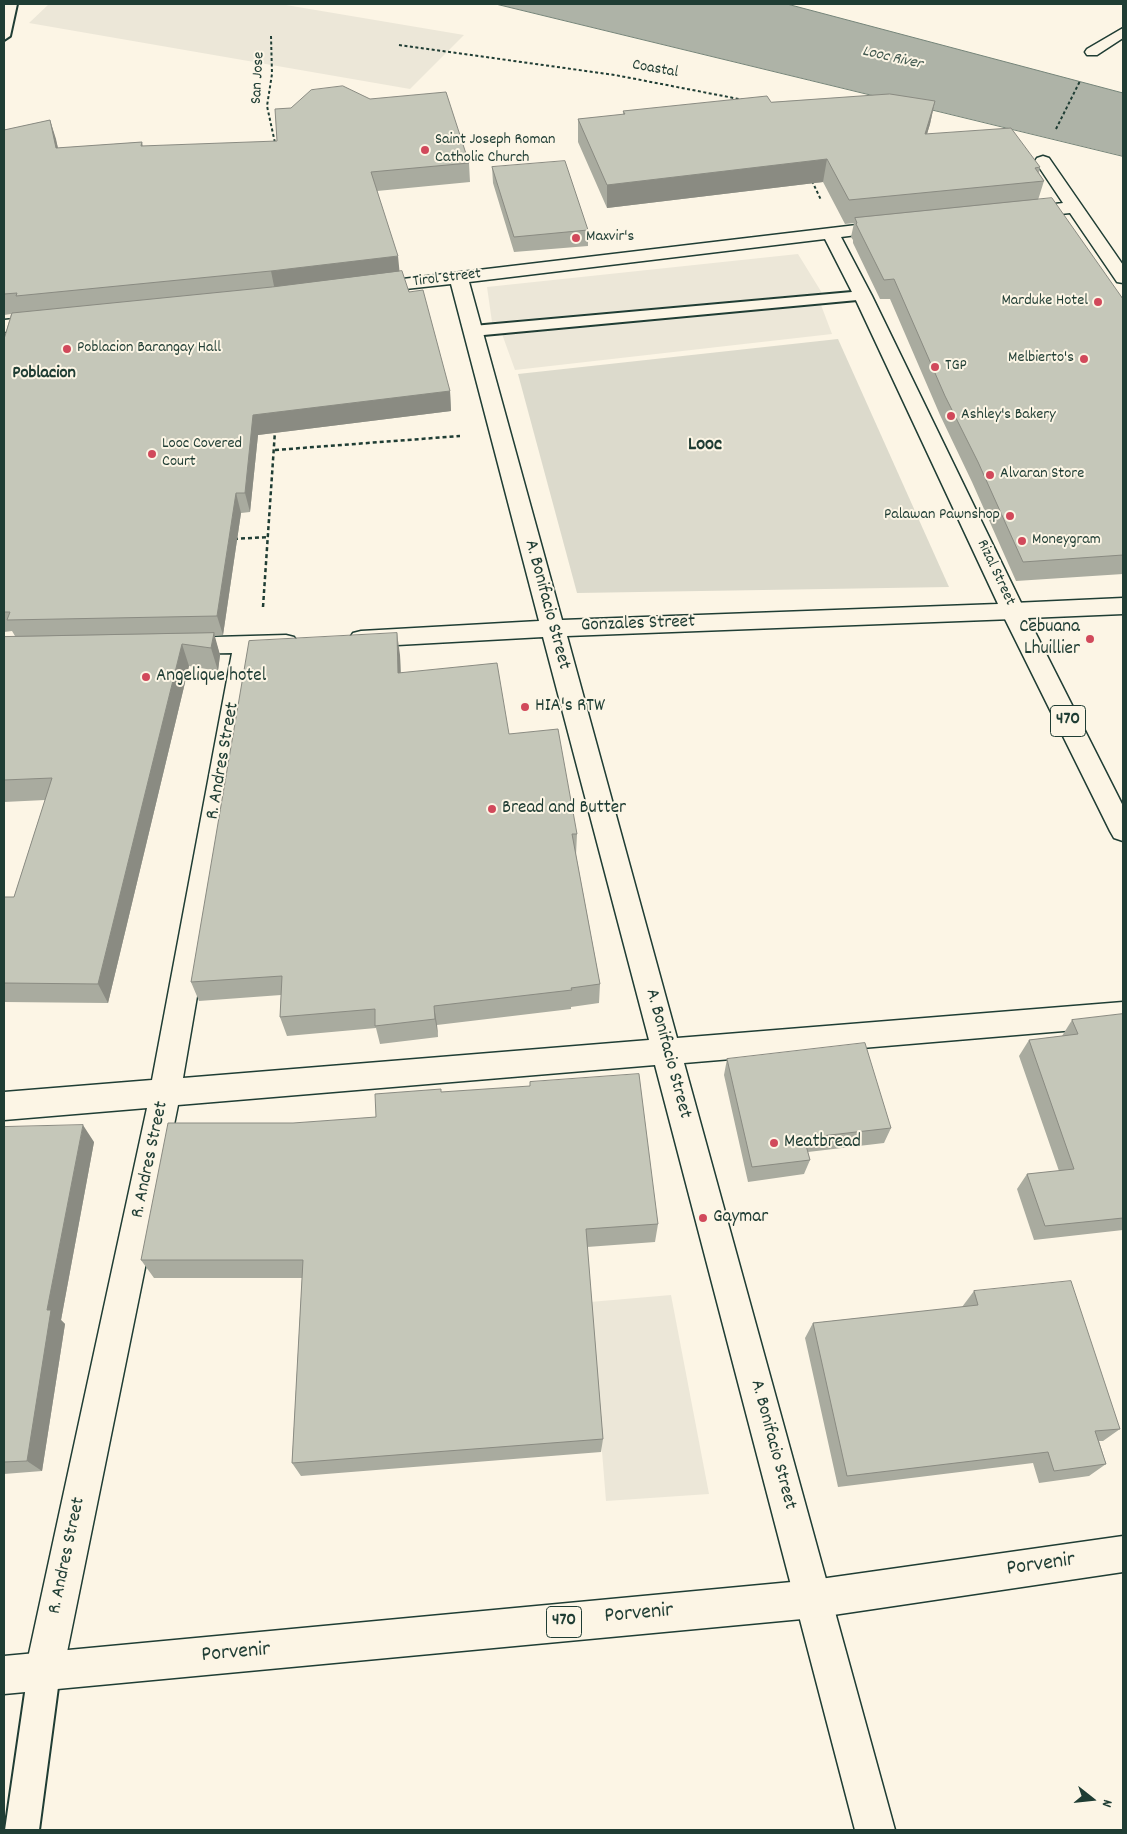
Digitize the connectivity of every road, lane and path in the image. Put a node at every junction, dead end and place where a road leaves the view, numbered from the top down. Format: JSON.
{"nodes":[{"id":1,"x":11,"y":4,"type":"edge"},
{"id":2,"x":1123,"y":32,"type":"edge"},
{"id":3,"x":4,"y":36,"type":"edge"},
{"id":4,"x":271,"y":36,"type":"dead end"},
{"id":5,"x":399,"y":45,"type":"dead end"},
{"id":6,"x":1092,"y":52,"type":"dead end"},
{"id":7,"x":1080,"y":80,"type":"dead end"},
{"id":8,"x":749,"y":101,"type":"edge"},
{"id":9,"x":1054,"y":133,"type":"dead end"},
{"id":10,"x":275,"y":144,"type":"edge"},
{"id":11,"x":1044,"y":161,"type":"dead end"},
{"id":12,"x":810,"y":178,"type":"edge"},
{"id":13,"x":1076,"y":207,"type":"junction"},
{"id":14,"x":1007,"y":214,"type":"edge"},
{"id":15,"x":909,"y":224,"type":"edge"},
{"id":16,"x":830,"y":232,"type":"junction"},
{"id":17,"x":459,"y":278,"type":"junction"},
{"id":18,"x":1123,"y":278,"type":"edge"},
{"id":19,"x":352,"y":290,"type":"edge"},
{"id":20,"x":863,"y":296,"type":"junction"},
{"id":21,"x":62,"y":320,"type":"edge"},
{"id":22,"x":4,"y":326,"type":"edge"},
{"id":23,"x":473,"y":331,"type":"junction"},
{"id":24,"x":275,"y":422,"type":"edge"},
{"id":25,"x":500,"y":432,"type":"junction"},
{"id":26,"x":275,"y":450,"type":"junction"},
{"id":27,"x":269,"y":538,"type":"junction"},
{"id":28,"x":229,"y":540,"type":"edge"},
{"id":29,"x":1123,"y":606,"type":"edge"},
{"id":30,"x":1013,"y":612,"type":"junction"},
{"id":31,"x":552,"y":628,"type":"junction"},
{"id":32,"x":338,"y":640,"type":"edge"},
{"id":33,"x":309,"y":642,"type":"edge"},
{"id":34,"x":253,"y":645,"type":"junction"},
{"id":35,"x":158,"y":646,"type":"edge"},
{"id":36,"x":1123,"y":831,"type":"edge"},
{"id":37,"x":1123,"y":1014,"type":"edge"},
{"id":38,"x":667,"y":1053,"type":"junction"},
{"id":39,"x":165,"y":1093,"type":"junction"},
{"id":40,"x":4,"y":1106,"type":"edge"},
{"id":41,"x":1123,"y":1554,"type":"edge"},
{"id":42,"x":813,"y":1599,"type":"junction"},
{"id":43,"x":44,"y":1672,"type":"junction"},
{"id":44,"x":4,"y":1675,"type":"edge"},
{"id":45,"x":22,"y":1830,"type":"edge"},
{"id":46,"x":875,"y":1830,"type":"edge"}],
"edges":[{"from":1,"to":3,"type":"lane"},
{"from":2,"to":6,"type":"street"},
{"from":4,"to":10,"type":"path","name":"San Jose"},
{"from":5,"to":8,"type":"path","name":"Coastal"},
{"from":7,"to":9,"type":"path"},
{"from":11,"to":13,"type":"street"},
{"from":12,"to":16,"type":"path"},
{"from":13,"to":14,"type":"street"},
{"from":13,"to":18,"type":"street"},
{"from":15,"to":16,"type":"street","name":"Tirol Street"},
{"from":16,"to":17,"type":"street","name":"Tirol Street"},
{"from":16,"to":20,"type":"street","name":"Rizal Street"},
{"from":17,"to":19,"type":"street","name":"Tirol Street"},
{"from":17,"to":23,"type":"street","name":"A. Bonifacio Street"},
{"from":20,"to":23,"type":"lane"},
{"from":20,"to":30,"type":"street","name":"Rizal Street"},
{"from":21,"to":22,"type":"street"},
{"from":23,"to":25,"type":"street","name":"A. Bonifacio Street"},
{"from":24,"to":26,"type":"path"},
{"from":25,"to":26,"type":"path"},
{"from":25,"to":31,"type":"street","name":"A. Bonifacio Street"},
{"from":26,"to":27,"type":"path"},
{"from":27,"to":28,"type":"path"},
{"from":27,"to":34,"type":"path"},
{"from":29,"to":30,"type":"street","name":"Gonzales Street"},
{"from":30,"to":31,"type":"street","name":"Gonzales Street"},
{"from":30,"to":36,"type":"street","name":"Rizal Street","number":"470"},
{"from":31,"to":32,"type":"street","name":"Gonzales Street"},
{"from":31,"to":38,"type":"street","name":"A. Bonifacio Street"},
{"from":33,"to":34,"type":"street"},
{"from":34,"to":35,"type":"street"},
{"from":34,"to":39,"type":"street","name":"R. Andres Street"},
{"from":37,"to":38,"type":"street"},
{"from":38,"to":39,"type":"street"},
{"from":38,"to":42,"type":"street","name":"A. Bonifacio Street"},
{"from":39,"to":40,"type":"street"},
{"from":39,"to":43,"type":"street","name":"R. Andres Street"},
{"from":41,"to":42,"type":"street","name":"Porvenir","number":"470"},
{"from":42,"to":43,"type":"street","name":"Porvenir","number":"470"},
{"from":42,"to":46,"type":"street","name":"A. Bonifacio Street"},
{"from":43,"to":44,"type":"street","name":"Porvenir","number":"470"},
{"from":43,"to":45,"type":"lane"}]}
